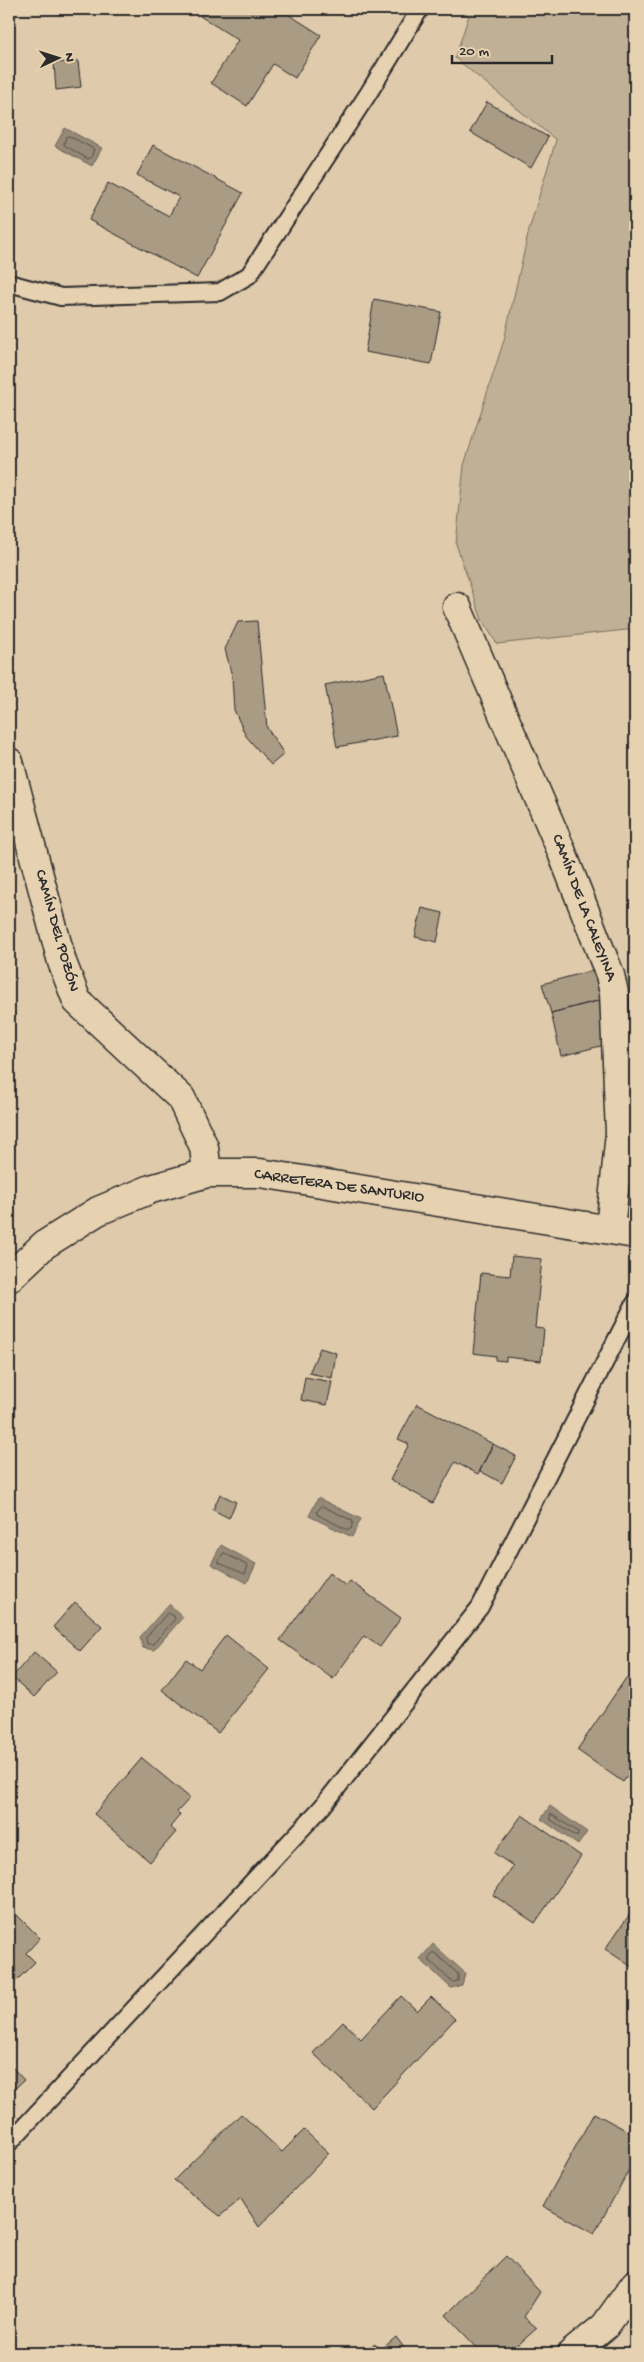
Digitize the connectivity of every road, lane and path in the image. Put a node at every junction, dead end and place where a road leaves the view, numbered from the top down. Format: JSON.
{"nodes":[{"id":1,"x":420,"y":9,"type":"edge"},
{"id":2,"x":9,"y":283,"type":"edge"},
{"id":3,"x":457,"y":607,"type":"dead end"},
{"id":4,"x":9,"y":762,"type":"edge"},
{"id":5,"x":207,"y":1173,"type":"junction"},
{"id":6,"x":623,"y":1231,"type":"edge"},
{"id":7,"x":9,"y":1278,"type":"edge"},
{"id":8,"x":635,"y":1303,"type":"edge"},
{"id":9,"x":9,"y":2143,"type":"edge"},
{"id":10,"x":635,"y":2284,"type":"edge"},
{"id":11,"x":572,"y":2353,"type":"edge"}],
"edges":[{"from":1,"to":2,"type":"lane"},
{"from":3,"to":6,"type":"street","name":"CAMÍN DE LA CALEYINA"},
{"from":4,"to":5,"type":"street","name":"CAMÍN DEL POZÓN"},
{"from":5,"to":6,"type":"street","name":"CARRETERA DE SANTURIO"},
{"from":5,"to":7,"type":"street","name":"CARRETERA DE SANTURIO"},
{"from":8,"to":9,"type":"lane"},
{"from":10,"to":11,"type":"street"}]}
